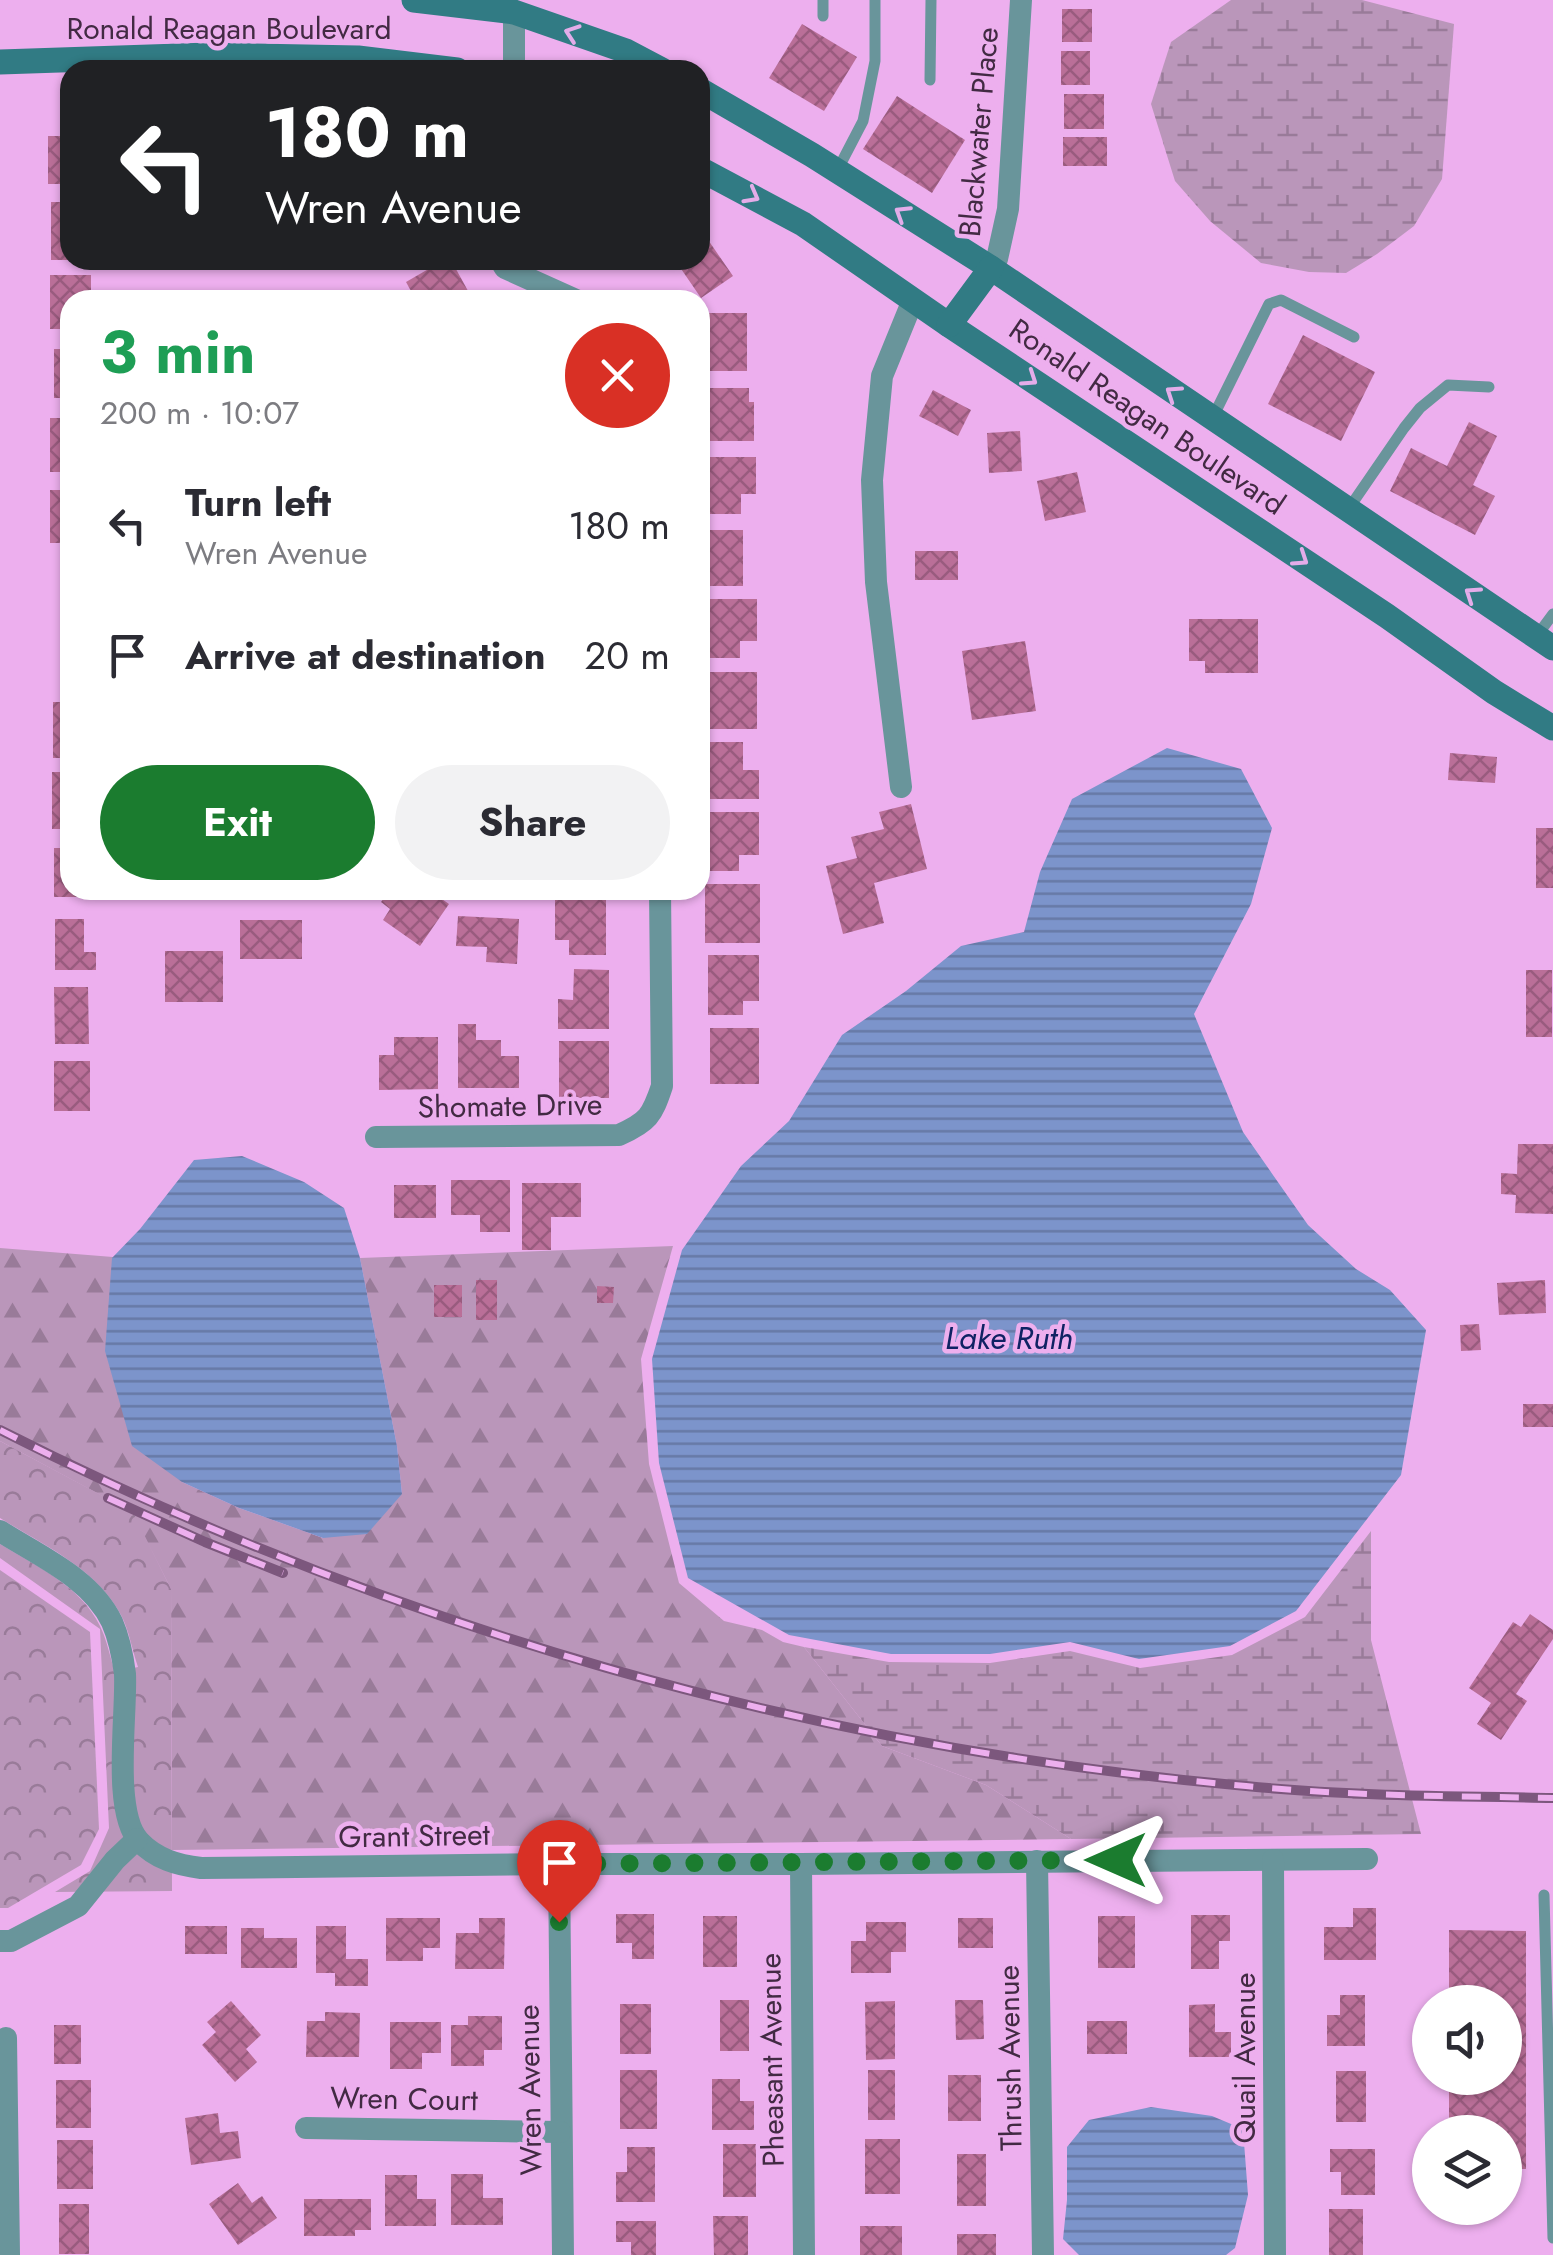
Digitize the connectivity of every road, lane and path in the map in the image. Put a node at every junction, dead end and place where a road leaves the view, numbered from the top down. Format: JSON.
{"nodes":[{"id":1,"x":414,"y":0,"type":"edge"},
{"id":2,"x":823,"y":0,"type":"edge"},
{"id":3,"x":875,"y":0,"type":"edge"},
{"id":4,"x":931,"y":0,"type":"edge"},
{"id":5,"x":1021,"y":0,"type":"edge"},
{"id":6,"x":514,"y":12,"type":"junction"},
{"id":7,"x":823,"y":16,"type":"dead end"},
{"id":8,"x":60,"y":60,"type":"edge"},
{"id":9,"x":70,"y":60,"type":"edge"},
{"id":10,"x":374,"y":60,"type":"edge"},
{"id":11,"x":514,"y":60,"type":"edge"},
{"id":12,"x":643,"y":60,"type":"edge"},
{"id":13,"x":0,"y":62,"type":"edge"},
{"id":14,"x":930,"y":80,"type":"dead end"},
{"id":15,"x":710,"y":96,"type":"edge"},
{"id":16,"x":836,"y":171,"type":"junction"},
{"id":17,"x":710,"y":174,"type":"edge"},
{"id":18,"x":991,"y":268,"type":"junction"},
{"id":19,"x":509,"y":270,"type":"edge"},
{"id":20,"x":554,"y":290,"type":"edge"},
{"id":21,"x":913,"y":300,"type":"junction"},
{"id":22,"x":949,"y":325,"type":"junction"},
{"id":23,"x":1354,"y":338,"type":"dead end"},
{"id":24,"x":1489,"y":388,"type":"dead end"},
{"id":25,"x":1212,"y":419,"type":"junction"},
{"id":26,"x":1347,"y":510,"type":"junction"},
{"id":27,"x":1553,"y":614,"type":"edge"},
{"id":28,"x":1545,"y":643,"type":"edge"},
{"id":29,"x":1553,"y":728,"type":"edge"},
{"id":30,"x":901,"y":788,"type":"dead end"},
{"id":31,"x":660,"y":900,"type":"edge"},
{"id":32,"x":376,"y":1137,"type":"dead end"},
{"id":33,"x":0,"y":1532,"type":"edge"},
{"id":34,"x":137,"y":1839,"type":"junction"},
{"id":35,"x":1368,"y":1859,"type":"dead end"},
{"id":36,"x":1037,"y":1860,"type":"junction"},
{"id":37,"x":1273,"y":1860,"type":"junction"},
{"id":38,"x":558,"y":1864,"type":"junction"},
{"id":39,"x":800,"y":1864,"type":"junction"},
{"id":40,"x":1544,"y":1895,"type":"dead end"},
{"id":41,"x":0,"y":1941,"type":"edge"},
{"id":42,"x":6,"y":2038,"type":"dead end"},
{"id":43,"x":3,"y":2128,"type":"edge"},
{"id":44,"x":306,"y":2128,"type":"dead end"},
{"id":45,"x":560,"y":2132,"type":"junction"},
{"id":46,"x":1553,"y":2238,"type":"edge"},
{"id":47,"x":9,"y":2255,"type":"edge"},
{"id":48,"x":563,"y":2255,"type":"edge"},
{"id":49,"x":804,"y":2255,"type":"edge"},
{"id":50,"x":1043,"y":2255,"type":"edge"},
{"id":51,"x":1276,"y":2255,"type":"edge"}],
"edges":[{"from":1,"to":6,"type":"main road","name":"Ronald Reagan Boulevard"},
{"from":2,"to":7,"type":"lane"},
{"from":3,"to":16,"type":"lane"},
{"from":4,"to":14,"type":"lane"},
{"from":5,"to":18,"type":"street","name":"Blackwater Place"},
{"from":6,"to":11,"type":"street"},
{"from":12,"to":6,"type":"main road","name":"Ronald Reagan Boulevard","one_way":true},
{"from":8,"to":13,"type":"main road","name":"Ronald Reagan Boulevard"},
{"from":9,"to":10,"type":"main road","name":"Ronald Reagan Boulevard"},
{"from":15,"to":16,"type":"main road","name":"Ronald Reagan Boulevard"},
{"from":18,"to":16,"type":"main road","name":"Ronald Reagan Boulevard","one_way":true},
{"from":17,"to":21,"type":"main road","name":"Ronald Reagan Boulevard","one_way":true},
{"from":18,"to":22,"type":"main road"},
{"from":25,"to":18,"type":"main road","name":"Ronald Reagan Boulevard","one_way":true},
{"from":19,"to":20,"type":"street"},
{"from":21,"to":22,"type":"main road","name":"Ronald Reagan Boulevard"},
{"from":21,"to":30,"type":"street"},
{"from":22,"to":29,"type":"main road","name":"Ronald Reagan Boulevard","one_way":true},
{"from":23,"to":25,"type":"lane"},
{"from":24,"to":26,"type":"lane"},
{"from":25,"to":26,"type":"main road","name":"Ronald Reagan Boulevard"},
{"from":28,"to":26,"type":"main road","name":"Ronald Reagan Boulevard","one_way":true},
{"from":27,"to":28,"type":"lane"},
{"from":31,"to":32,"type":"street","name":"Shomate Drive"},
{"from":33,"to":34,"type":"street"},
{"from":34,"to":38,"type":"street","name":"Grant Street"},
{"from":34,"to":41,"type":"street"},
{"from":35,"to":37,"type":"street","name":"Grant Street"},
{"from":36,"to":37,"type":"street","name":"Grant Street"},
{"from":36,"to":39,"type":"street","name":"Grant Street"},
{"from":36,"to":50,"type":"street","name":"Thrush Avenue"},
{"from":37,"to":51,"type":"street","name":"Quail Avenue"},
{"from":38,"to":39,"type":"street","name":"Grant Street"},
{"from":38,"to":45,"type":"street","name":"Wren Avenue"},
{"from":39,"to":49,"type":"street","name":"Pheasant Avenue"},
{"from":40,"to":46,"type":"lane"},
{"from":42,"to":43,"type":"street"},
{"from":43,"to":47,"type":"street"},
{"from":44,"to":45,"type":"street","name":"Wren Court"},
{"from":45,"to":48,"type":"street","name":"Wren Avenue"}]}
